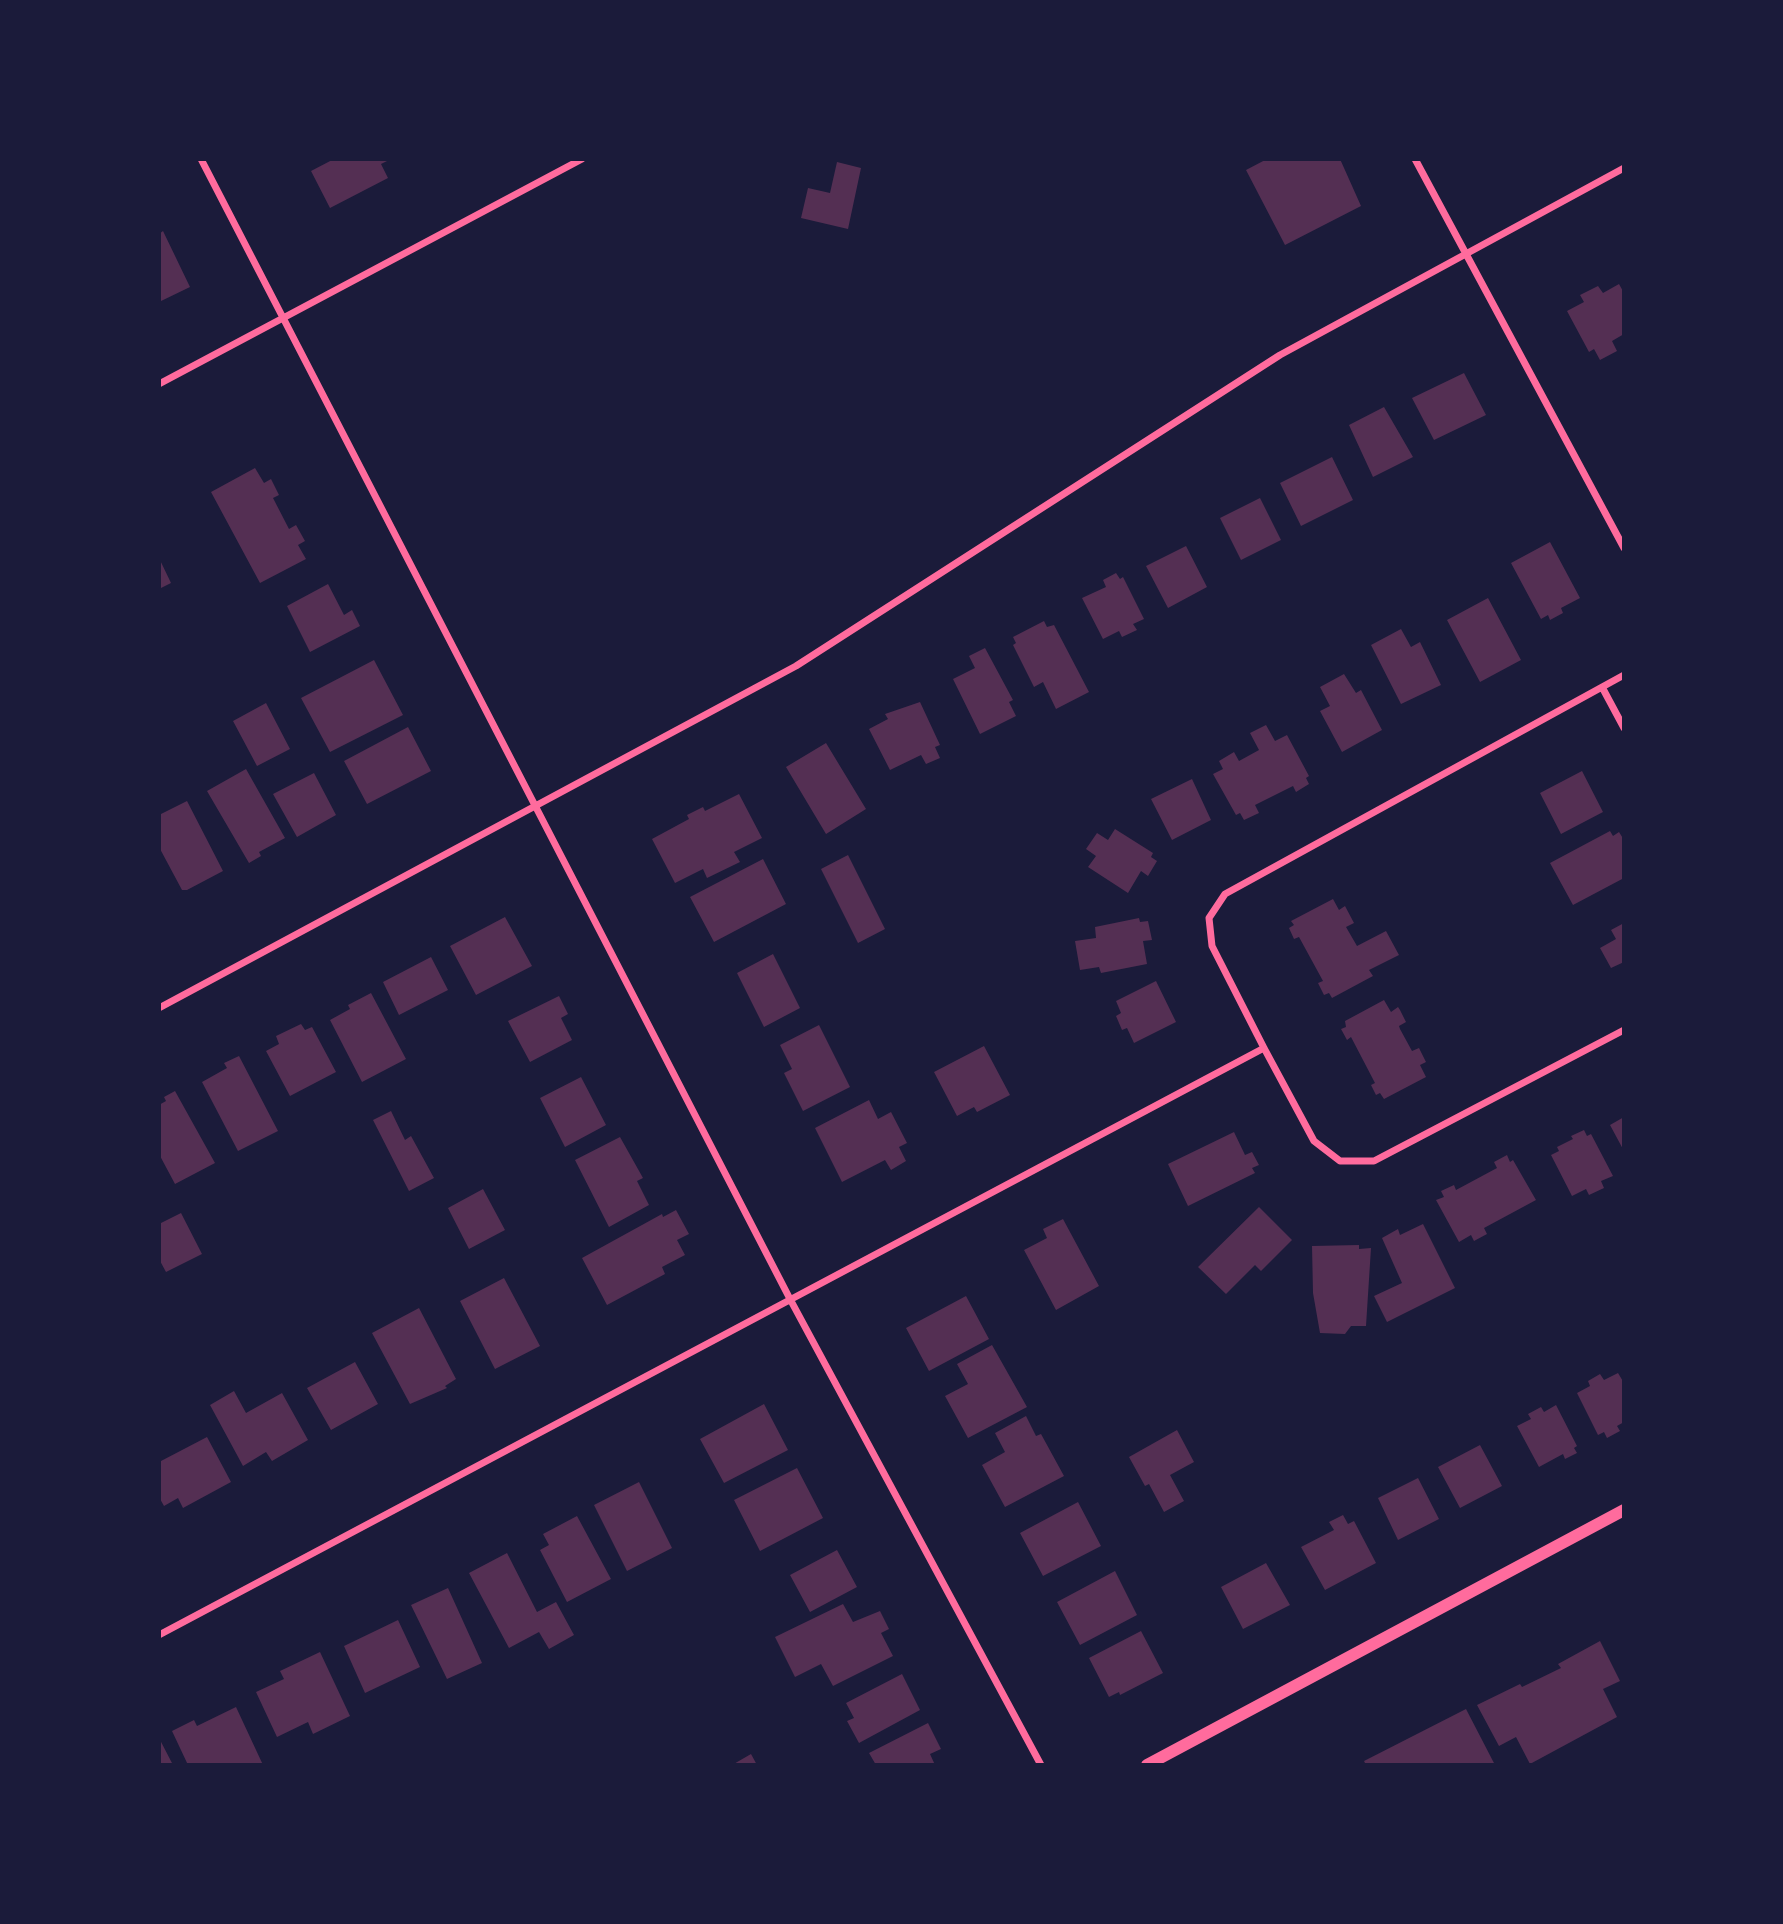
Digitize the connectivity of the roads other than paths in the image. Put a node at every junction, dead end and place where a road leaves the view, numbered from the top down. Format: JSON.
{"nodes":[{"id":1,"x":201,"y":159,"type":"edge"},
{"id":2,"x":582,"y":159,"type":"edge"},
{"id":3,"x":1415,"y":159,"type":"edge"},
{"id":4,"x":1624,"y":168,"type":"edge"},
{"id":5,"x":1464,"y":253,"type":"junction"},
{"id":6,"x":283,"y":318,"type":"junction"},
{"id":7,"x":159,"y":384,"type":"edge"},
{"id":8,"x":1624,"y":548,"type":"edge"},
{"id":9,"x":1624,"y":675,"type":"edge"},
{"id":10,"x":1602,"y":687,"type":"junction"},
{"id":11,"x":1624,"y":728,"type":"edge"},
{"id":12,"x":537,"y":808,"type":"junction"},
{"id":13,"x":159,"y":1008,"type":"edge"},
{"id":14,"x":1624,"y":1030,"type":"edge"},
{"id":15,"x":1264,"y":1048,"type":"junction"},
{"id":16,"x":790,"y":1299,"type":"junction"},
{"id":17,"x":1624,"y":1510,"type":"edge"},
{"id":18,"x":159,"y":1635,"type":"edge"},
{"id":19,"x":1041,"y":1765,"type":"edge"},
{"id":20,"x":1147,"y":1765,"type":"edge"}],
"edges":[{"from":1,"to":6,"type":"street"},
{"from":2,"to":6,"type":"street"},
{"from":3,"to":5,"type":"street"},
{"from":4,"to":5,"type":"street"},
{"from":5,"to":8,"type":"street"},
{"from":5,"to":12,"type":"street"},
{"from":6,"to":7,"type":"street"},
{"from":6,"to":12,"type":"street"},
{"from":9,"to":10,"type":"street"},
{"from":10,"to":11,"type":"street"},
{"from":10,"to":15,"type":"street"},
{"from":12,"to":13,"type":"street"},
{"from":12,"to":16,"type":"street"},
{"from":14,"to":15,"type":"street"},
{"from":15,"to":16,"type":"street"},
{"from":16,"to":18,"type":"street"},
{"from":16,"to":19,"type":"street"},
{"from":17,"to":20,"type":"street"}]}
